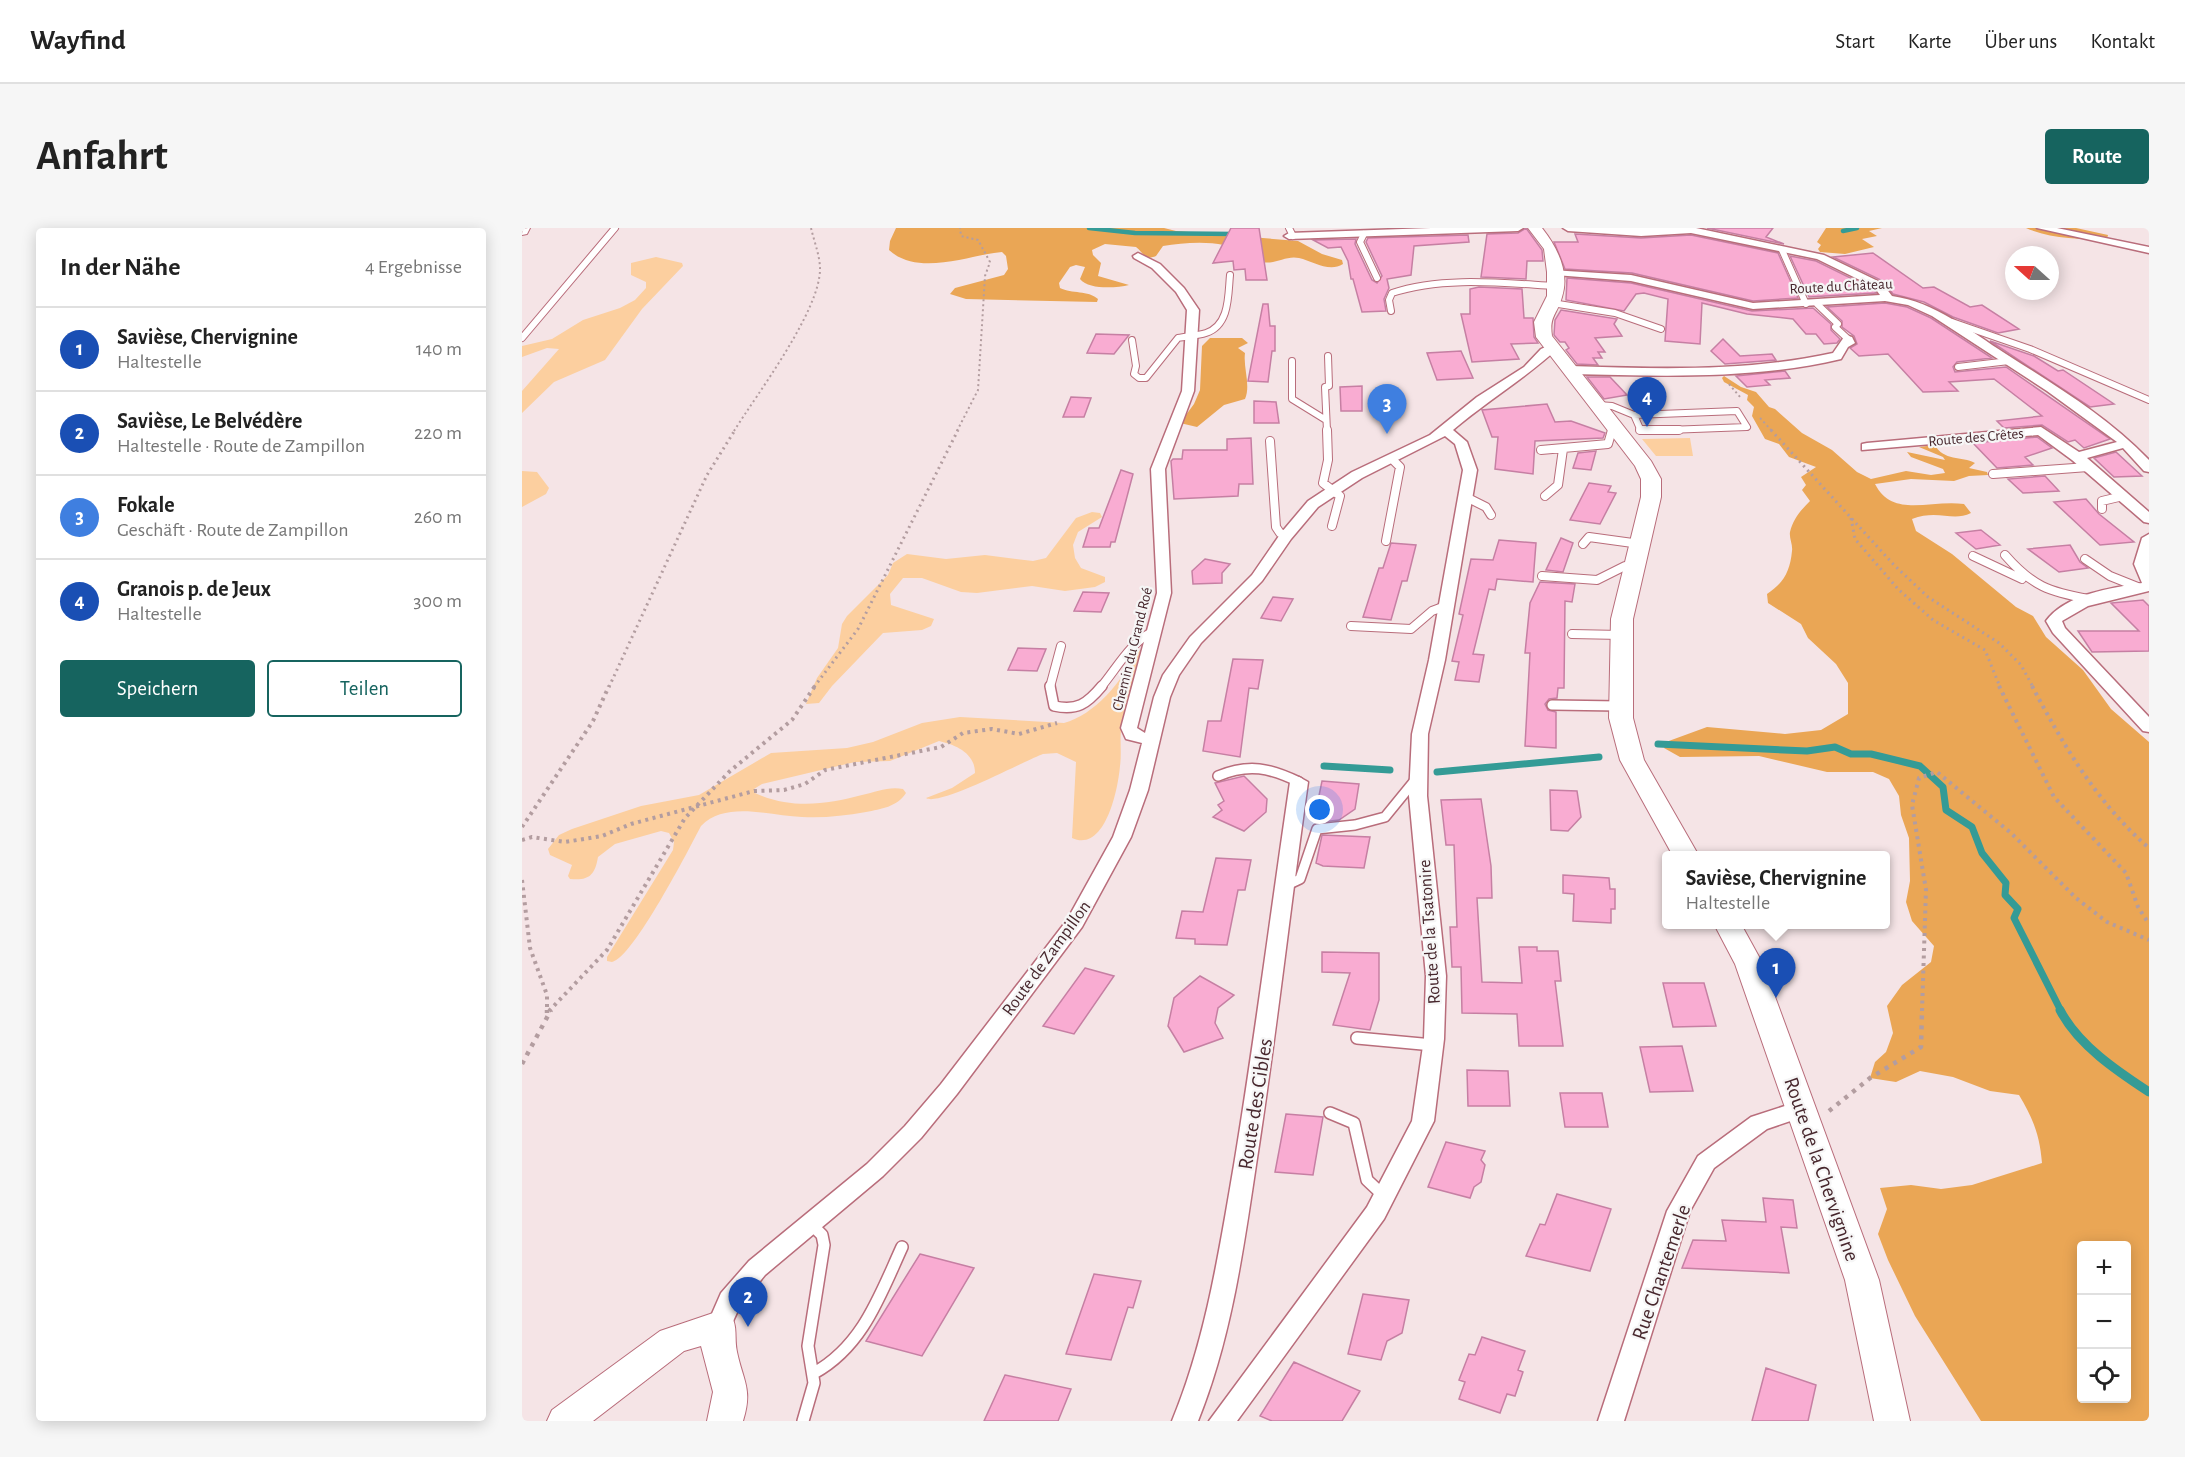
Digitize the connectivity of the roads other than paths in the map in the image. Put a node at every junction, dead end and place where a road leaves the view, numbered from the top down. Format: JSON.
{"nodes":[{"id":1,"x":615,"y":228,"type":"edge"},
{"id":2,"x":1518,"y":228,"type":"edge"},
{"id":3,"x":1535,"y":228,"type":"edge"},
{"id":4,"x":1568,"y":228,"type":"edge"},
{"id":5,"x":2042,"y":228,"type":"edge"},
{"id":6,"x":1691,"y":229,"type":"edge"},
{"id":7,"x":1425,"y":230,"type":"edge"},
{"id":8,"x":1322,"y":232,"type":"edge"},
{"id":9,"x":1362,"y":232,"type":"edge"},
{"id":10,"x":1291,"y":234,"type":"edge"},
{"id":11,"x":1782,"y":250,"type":"junction"},
{"id":12,"x":2149,"y":250,"type":"edge"},
{"id":13,"x":1138,"y":256,"type":"dead end"},
{"id":14,"x":1230,"y":275,"type":"dead end"},
{"id":15,"x":1377,"y":278,"type":"dead end"},
{"id":16,"x":1555,"y":279,"type":"junction"},
{"id":17,"x":1888,"y":298,"type":"junction"},
{"id":18,"x":1552,"y":303,"type":"junction"},
{"id":19,"x":1812,"y":304,"type":"junction"},
{"id":20,"x":1391,"y":311,"type":"dead end"},
{"id":21,"x":1947,"y":320,"type":"junction"},
{"id":22,"x":1661,"y":329,"type":"dead end"},
{"id":23,"x":1191,"y":335,"type":"junction"},
{"id":24,"x":522,"y":338,"type":"edge"},
{"id":25,"x":1132,"y":339,"type":"dead end"},
{"id":26,"x":1848,"y":339,"type":"joint"},
{"id":27,"x":1552,"y":348,"type":"junction"},
{"id":28,"x":1328,"y":356,"type":"dead end"},
{"id":29,"x":1292,"y":361,"type":"dead end"},
{"id":30,"x":2009,"y":361,"type":"junction"},
{"id":31,"x":1958,"y":367,"type":"dead end"},
{"id":32,"x":1570,"y":370,"type":"junction"},
{"id":33,"x":2149,"y":400,"type":"edge"},
{"id":34,"x":1597,"y":405,"type":"junction"},
{"id":35,"x":1649,"y":414,"type":"junction"},
{"id":36,"x":1634,"y":415,"type":"junction"},
{"id":37,"x":1326,"y":420,"type":"junction"},
{"id":38,"x":1612,"y":425,"type":"junction"},
{"id":39,"x":1445,"y":430,"type":"junction"},
{"id":40,"x":1658,"y":430,"type":"junction"},
{"id":41,"x":1270,"y":441,"type":"dead end"},
{"id":42,"x":2127,"y":444,"type":"junction"},
{"id":43,"x":1867,"y":447,"type":"dead end"},
{"id":44,"x":1563,"y":449,"type":"junction"},
{"id":45,"x":1541,"y":450,"type":"dead end"},
{"id":46,"x":2077,"y":457,"type":"junction"},
{"id":47,"x":1392,"y":459,"type":"junction"},
{"id":48,"x":2088,"y":467,"type":"junction"},
{"id":49,"x":2149,"y":468,"type":"edge"},
{"id":50,"x":1993,"y":474,"type":"dead end"},
{"id":51,"x":1332,"y":491,"type":"junction"},
{"id":52,"x":1545,"y":496,"type":"dead end"},
{"id":53,"x":2123,"y":496,"type":"junction"},
{"id":54,"x":1466,"y":497,"type":"junction"},
{"id":55,"x":2102,"y":509,"type":"dead end"},
{"id":56,"x":1491,"y":515,"type":"dead end"},
{"id":57,"x":2149,"y":519,"type":"edge"},
{"id":58,"x":1332,"y":526,"type":"dead end"},
{"id":59,"x":1287,"y":535,"type":"junction"},
{"id":60,"x":2149,"y":537,"type":"edge"},
{"id":61,"x":1386,"y":541,"type":"dead end"},
{"id":62,"x":1583,"y":544,"type":"dead end"},
{"id":63,"x":1637,"y":555,"type":"junction"},
{"id":64,"x":2005,"y":555,"type":"dead end"},
{"id":65,"x":1973,"y":556,"type":"dead end"},
{"id":66,"x":2085,"y":559,"type":"dead end"},
{"id":67,"x":1542,"y":576,"type":"dead end"},
{"id":68,"x":2026,"y":580,"type":"junction"},
{"id":69,"x":2146,"y":586,"type":"edge"},
{"id":70,"x":2092,"y":600,"type":"junction"},
{"id":71,"x":1448,"y":605,"type":"junction"},
{"id":72,"x":1351,"y":626,"type":"dead end"},
{"id":73,"x":1152,"y":632,"type":"junction"},
{"id":74,"x":1572,"y":634,"type":"dead end"},
{"id":75,"x":1621,"y":635,"type":"junction"},
{"id":76,"x":1060,"y":646,"type":"dead end"},
{"id":77,"x":1552,"y":705,"type":"dead end"},
{"id":78,"x":1622,"y":706,"type":"junction"},
{"id":79,"x":2149,"y":727,"type":"edge"},
{"id":80,"x":1151,"y":740,"type":"junction"},
{"id":81,"x":1419,"y":775,"type":"junction"},
{"id":82,"x":1218,"y":776,"type":"dead end"},
{"id":83,"x":1299,"y":782,"type":"joint"},
{"id":84,"x":1684,"y":851,"type":"edge"},
{"id":85,"x":1283,"y":887,"type":"junction"},
{"id":86,"x":1729,"y":929,"type":"edge"},
{"id":87,"x":1357,"y":1038,"type":"dead end"},
{"id":88,"x":1433,"y":1045,"type":"junction"},
{"id":89,"x":1814,"y":1110,"type":"junction"},
{"id":90,"x":1330,"y":1113,"type":"dead end"},
{"id":91,"x":1385,"y":1197,"type":"junction"},
{"id":92,"x":811,"y":1224,"type":"junction"},
{"id":93,"x":902,"y":1247,"type":"dead end"},
{"id":94,"x":719,"y":1325,"type":"junction"},
{"id":95,"x":814,"y":1373,"type":"junction"},
{"id":96,"x":565,"y":1421,"type":"edge"},
{"id":97,"x":725,"y":1421,"type":"edge"},
{"id":98,"x":803,"y":1421,"type":"edge"},
{"id":99,"x":1185,"y":1421,"type":"edge"},
{"id":100,"x":1222,"y":1421,"type":"edge"},
{"id":101,"x":1611,"y":1421,"type":"edge"},
{"id":102,"x":1892,"y":1421,"type":"edge"}],
"edges":[{"from":1,"to":24,"type":"lane"},
{"from":2,"to":7,"type":"street"},
{"from":3,"to":16,"type":"street"},
{"from":4,"to":6,"type":"street"},
{"from":5,"to":12,"type":"street"},
{"from":6,"to":11,"type":"street"},
{"from":7,"to":9,"type":"street"},
{"from":8,"to":9,"type":"street"},
{"from":8,"to":10,"type":"street"},
{"from":9,"to":15,"type":"lane"},
{"from":11,"to":17,"type":"street"},
{"from":11,"to":19,"type":"lane"},
{"from":13,"to":23,"type":"street","name":"Chemin du Grand Roé"},
{"from":14,"to":23,"type":"lane"},
{"from":16,"to":18,"type":"street"},
{"from":16,"to":19,"type":"street","name":"Route du Château"},
{"from":16,"to":20,"type":"lane"},
{"from":17,"to":19,"type":"street","name":"Route du Château"},
{"from":17,"to":21,"type":"street","name":"Route du Château"},
{"from":18,"to":22,"type":"lane"},
{"from":18,"to":27,"type":"street"},
{"from":19,"to":26,"type":"lane"},
{"from":21,"to":30,"type":"street","name":"Route du Château"},
{"from":21,"to":33,"type":"lane"},
{"from":23,"to":25,"type":"lane"},
{"from":23,"to":73,"type":"street","name":"Chemin du Grand Roé"},
{"from":26,"to":32,"type":"street"},
{"from":27,"to":32,"type":"street"},
{"from":27,"to":39,"type":"street","name":"Route de Zampillon"},
{"from":28,"to":37,"type":"lane"},
{"from":29,"to":37,"type":"lane"},
{"from":30,"to":31,"type":"lane"},
{"from":30,"to":42,"type":"street","name":"Route du Château"},
{"from":32,"to":34,"type":"street"},
{"from":34,"to":36,"type":"lane"},
{"from":34,"to":38,"type":"street"},
{"from":35,"to":36,"type":"lane"},
{"from":35,"to":40,"type":"lane"},
{"from":35,"to":40,"type":"lane"},
{"from":36,"to":40,"type":"lane"},
{"from":37,"to":51,"type":"lane"},
{"from":38,"to":44,"type":"lane"},
{"from":38,"to":63,"type":"street"},
{"from":39,"to":47,"type":"street","name":"Route de Zampillon"},
{"from":39,"to":54,"type":"street","name":"Route de la Tsatonire"},
{"from":41,"to":59,"type":"lane"},
{"from":42,"to":46,"type":"street"},
{"from":42,"to":49,"type":"street","name":"Route du Château"},
{"from":43,"to":46,"type":"street","name":"Route des Crêtes"},
{"from":44,"to":45,"type":"lane"},
{"from":44,"to":52,"type":"lane"},
{"from":46,"to":48,"type":"street","name":"Route des Crêtes"},
{"from":47,"to":51,"type":"street","name":"Route de Zampillon"},
{"from":47,"to":61,"type":"lane"},
{"from":48,"to":50,"type":"lane"},
{"from":48,"to":53,"type":"street","name":"Route des Crêtes"},
{"from":51,"to":58,"type":"lane"},
{"from":51,"to":59,"type":"street","name":"Route de Zampillon"},
{"from":53,"to":55,"type":"lane"},
{"from":53,"to":57,"type":"street","name":"Route des Crêtes"},
{"from":54,"to":56,"type":"lane"},
{"from":54,"to":71,"type":"street","name":"Route de la Tsatonire"},
{"from":59,"to":80,"type":"street","name":"Route de Zampillon"},
{"from":60,"to":69,"type":"street"},
{"from":62,"to":63,"type":"lane"},
{"from":63,"to":67,"type":"lane"},
{"from":63,"to":75,"type":"street"},
{"from":64,"to":68,"type":"lane"},
{"from":65,"to":68,"type":"lane"},
{"from":66,"to":69,"type":"lane"},
{"from":68,"to":70,"type":"lane"},
{"from":69,"to":70,"type":"street"},
{"from":70,"to":79,"type":"street"},
{"from":71,"to":72,"type":"lane"},
{"from":71,"to":81,"type":"street","name":"Route de la Tsatonire"},
{"from":73,"to":76,"type":"lane"},
{"from":73,"to":80,"type":"street","name":"Chemin du Grand Roé"},
{"from":74,"to":75,"type":"lane"},
{"from":75,"to":78,"type":"street"},
{"from":77,"to":78,"type":"lane"},
{"from":78,"to":84,"type":"street"},
{"from":80,"to":92,"type":"street","name":"Route de Zampillon"},
{"from":81,"to":85,"type":"lane"},
{"from":81,"to":88,"type":"street","name":"Route de la Tsatonire"},
{"from":82,"to":83,"type":"lane"},
{"from":83,"to":85,"type":"street","name":"Route des Cibles"},
{"from":85,"to":99,"type":"street","name":"Route des Cibles"},
{"from":86,"to":89,"type":"street","name":"Route de la Chervignine"},
{"from":87,"to":88,"type":"lane"},
{"from":88,"to":91,"type":"street","name":"Route de la Tsatonire"},
{"from":89,"to":101,"type":"street","name":"Rue Chantemerle"},
{"from":89,"to":102,"type":"street","name":"Route de la Chervignine"},
{"from":90,"to":91,"type":"lane"},
{"from":91,"to":100,"type":"street","name":"Route de la Tsatonire"},
{"from":92,"to":94,"type":"street","name":"Route de Zampillon"},
{"from":92,"to":95,"type":"lane"},
{"from":93,"to":95,"type":"lane"},
{"from":94,"to":96,"type":"street"},
{"from":94,"to":97,"type":"street"},
{"from":95,"to":98,"type":"lane"}]}
